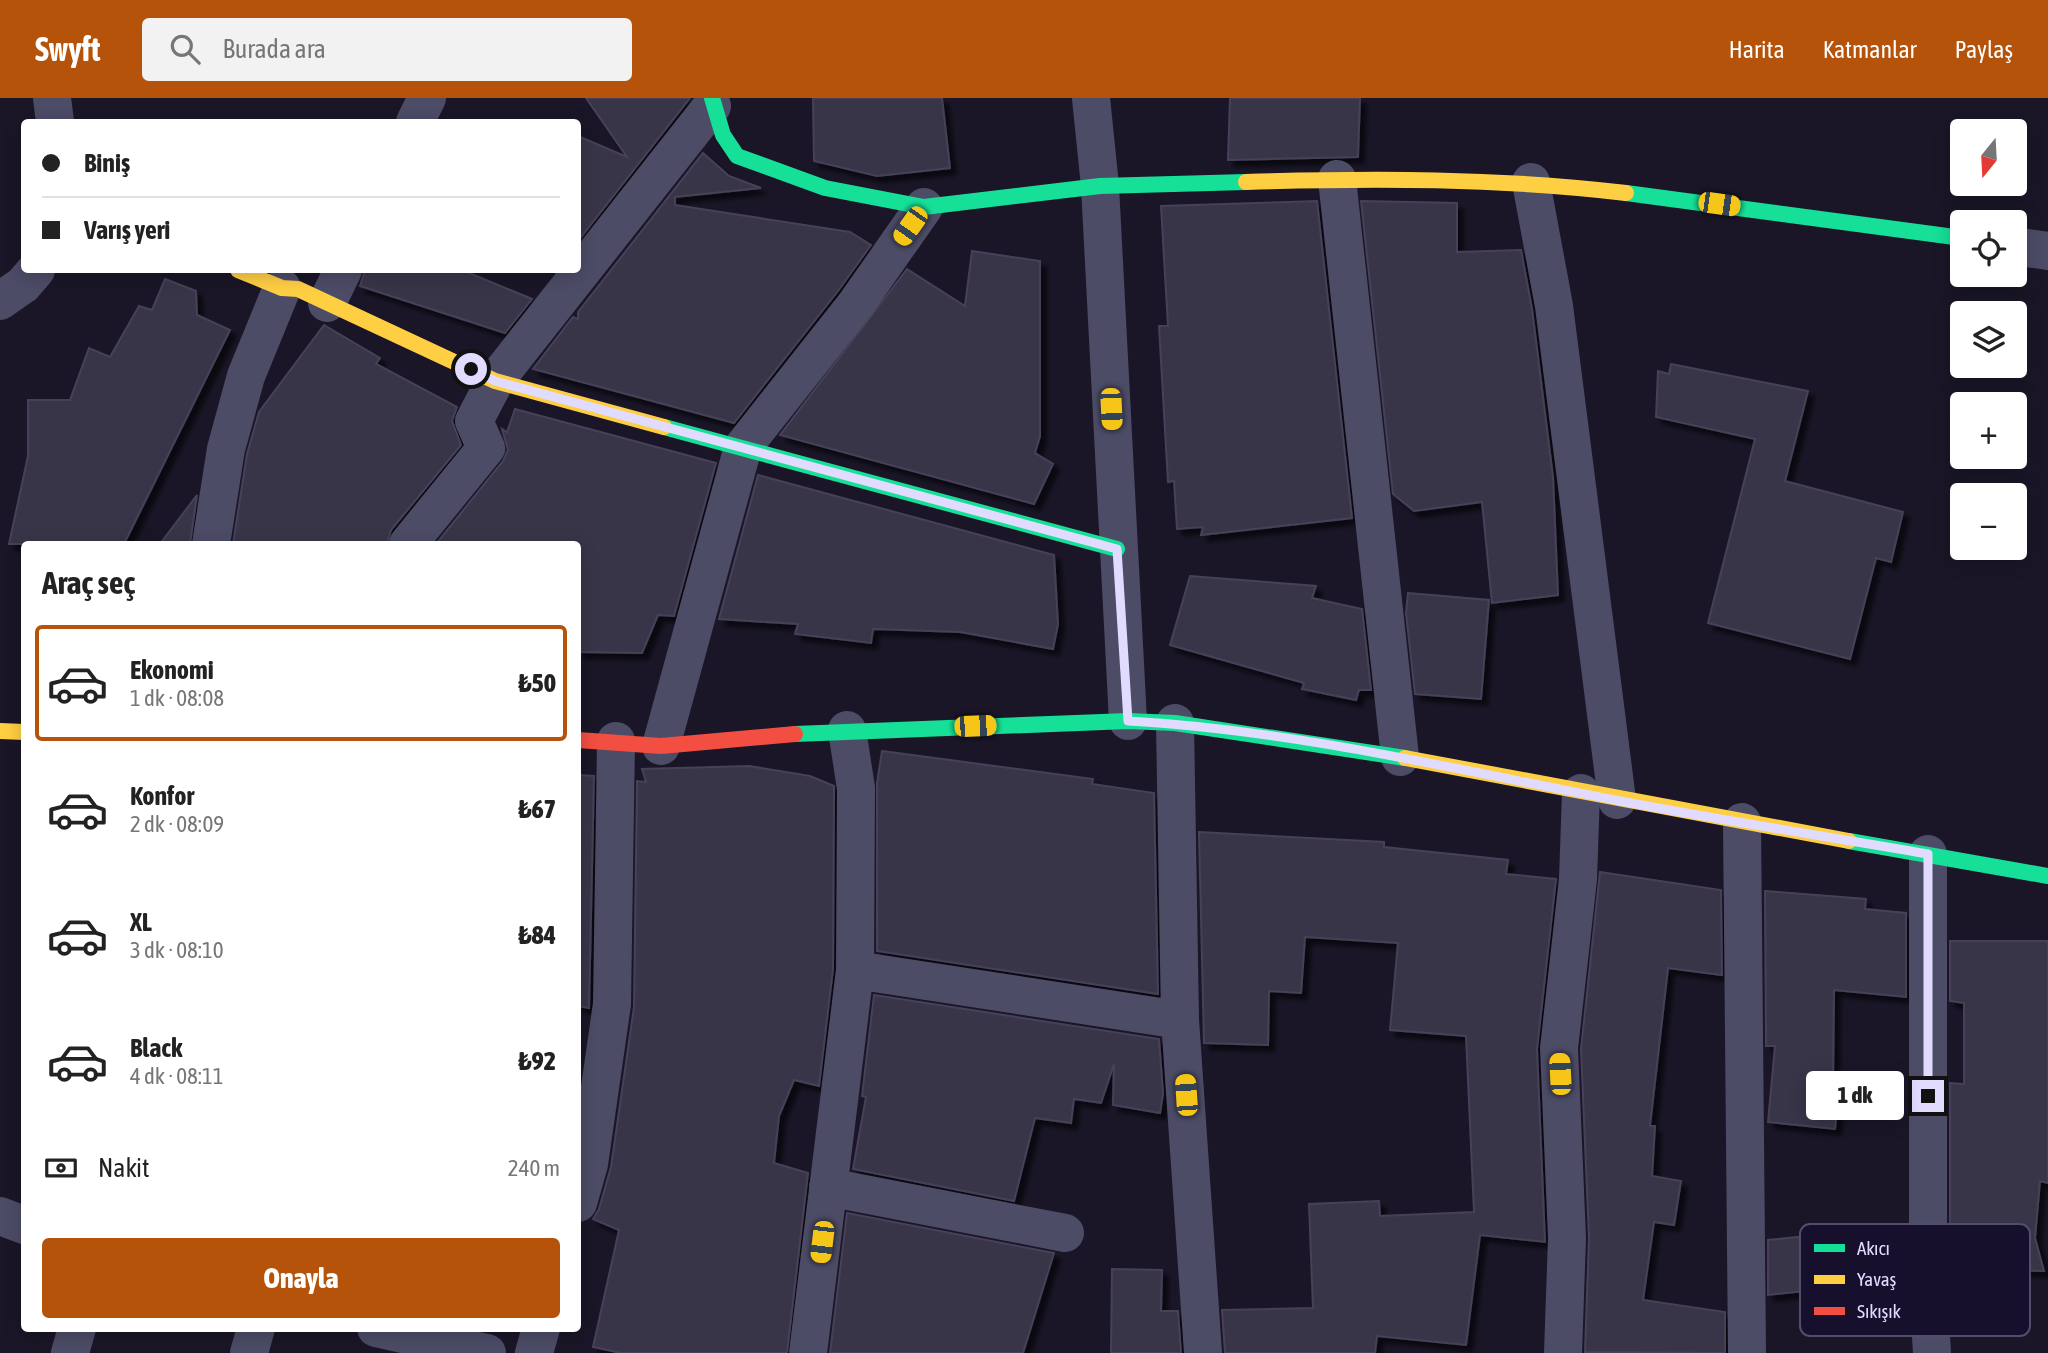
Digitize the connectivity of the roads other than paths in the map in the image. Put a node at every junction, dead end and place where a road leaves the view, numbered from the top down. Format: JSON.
{"nodes":[{"id":1,"x":52,"y":98,"type":"edge"},
{"id":2,"x":427,"y":98,"type":"edge"},
{"id":3,"x":1091,"y":98,"type":"edge"},
{"id":4,"x":712,"y":102,"type":"edge"},
{"id":5,"x":55,"y":119,"type":"edge"},
{"id":6,"x":416,"y":119,"type":"edge"},
{"id":7,"x":1338,"y":179,"type":"junction"},
{"id":8,"x":1531,"y":182,"type":"junction"},
{"id":9,"x":1100,"y":186,"type":"junction"},
{"id":10,"x":924,"y":207,"type":"junction"},
{"id":11,"x":1950,"y":237,"type":"edge"},
{"id":12,"x":2027,"y":248,"type":"edge"},
{"id":13,"x":2048,"y":251,"type":"edge"},
{"id":14,"x":581,"y":270,"type":"edge"},
{"id":15,"x":33,"y":273,"type":"edge"},
{"id":16,"x":245,"y":273,"type":"edge"},
{"id":17,"x":579,"y":273,"type":"edge"},
{"id":18,"x":335,"y":286,"type":"edge"},
{"id":19,"x":282,"y":288,"type":"junction"},
{"id":20,"x":0,"y":300,"type":"edge"},
{"id":21,"x":495,"y":381,"type":"junction"},
{"id":22,"x":743,"y":447,"type":"junction"},
{"id":23,"x":211,"y":541,"type":"edge"},
{"id":24,"x":410,"y":541,"type":"edge"},
{"id":25,"x":1117,"y":549,"type":"junction"},
{"id":26,"x":1128,"y":721,"type":"junction"},
{"id":27,"x":1175,"y":723,"type":"junction"},
{"id":28,"x":847,"y":730,"type":"junction"},
{"id":29,"x":0,"y":731,"type":"edge"},
{"id":30,"x":21,"y":732,"type":"edge"},
{"id":31,"x":581,"y":740,"type":"edge"},
{"id":32,"x":616,"y":741,"type":"junction"},
{"id":33,"x":661,"y":746,"type":"junction"},
{"id":34,"x":1400,"y":757,"type":"junction"},
{"id":35,"x":1599,"y":797,"type":"junction"},
{"id":36,"x":1742,"y":822,"type":"junction"},
{"id":37,"x":1928,"y":854,"type":"junction"},
{"id":38,"x":2048,"y":876,"type":"edge"},
{"id":39,"x":855,"y":970,"type":"junction"},
{"id":40,"x":1180,"y":1020,"type":"junction"},
{"id":41,"x":828,"y":1187,"type":"junction"},
{"id":42,"x":581,"y":1192,"type":"edge"},
{"id":43,"x":0,"y":1216,"type":"edge"},
{"id":44,"x":21,"y":1224,"type":"edge"},
{"id":45,"x":1928,"y":1224,"type":"edge"},
{"id":46,"x":1065,"y":1233,"type":"dead end"},
{"id":47,"x":76,"y":1332,"type":"edge"},
{"id":48,"x":255,"y":1332,"type":"edge"},
{"id":49,"x":394,"y":1332,"type":"edge"},
{"id":50,"x":540,"y":1332,"type":"edge"},
{"id":51,"x":70,"y":1353,"type":"edge"},
{"id":52,"x":249,"y":1353,"type":"edge"},
{"id":53,"x":487,"y":1353,"type":"edge"},
{"id":54,"x":534,"y":1353,"type":"edge"},
{"id":55,"x":808,"y":1353,"type":"edge"},
{"id":56,"x":1203,"y":1353,"type":"edge"},
{"id":57,"x":1563,"y":1353,"type":"edge"},
{"id":58,"x":1747,"y":1353,"type":"edge"}],
"edges":[{"from":1,"to":5,"type":"street"},
{"from":2,"to":6,"type":"street"},
{"from":3,"to":9,"type":"street"},
{"from":4,"to":10,"type":"street"},
{"from":4,"to":14,"type":"street"},
{"from":7,"to":8,"type":"street"},
{"from":7,"to":9,"type":"street"},
{"from":7,"to":34,"type":"street"},
{"from":8,"to":11,"type":"street"},
{"from":8,"to":35,"type":"street"},
{"from":9,"to":10,"type":"street"},
{"from":9,"to":25,"type":"street"},
{"from":10,"to":22,"type":"street"},
{"from":12,"to":13,"type":"street"},
{"from":15,"to":20,"type":"street"},
{"from":16,"to":19,"type":"street"},
{"from":17,"to":21,"type":"street"},
{"from":18,"to":19,"type":"street"},
{"from":18,"to":21,"type":"street"},
{"from":19,"to":23,"type":"street"},
{"from":21,"to":22,"type":"street"},
{"from":21,"to":24,"type":"street"},
{"from":22,"to":25,"type":"street"},
{"from":22,"to":33,"type":"street"},
{"from":25,"to":26,"type":"street"},
{"from":26,"to":27,"type":"street"},
{"from":26,"to":28,"type":"street"},
{"from":27,"to":34,"type":"street"},
{"from":27,"to":40,"type":"street"},
{"from":28,"to":33,"type":"street"},
{"from":28,"to":39,"type":"street"},
{"from":29,"to":30,"type":"street"},
{"from":31,"to":32,"type":"street"},
{"from":32,"to":33,"type":"street"},
{"from":32,"to":42,"type":"street"},
{"from":34,"to":35,"type":"street"},
{"from":35,"to":36,"type":"street"},
{"from":35,"to":57,"type":"street"},
{"from":36,"to":37,"type":"street"},
{"from":36,"to":58,"type":"street"},
{"from":37,"to":38,"type":"street"},
{"from":37,"to":45,"type":"street"},
{"from":39,"to":40,"type":"street"},
{"from":39,"to":41,"type":"street"},
{"from":40,"to":56,"type":"street"},
{"from":41,"to":46,"type":"street"},
{"from":41,"to":55,"type":"street"},
{"from":43,"to":44,"type":"street"},
{"from":47,"to":51,"type":"street"},
{"from":48,"to":52,"type":"street"},
{"from":49,"to":53,"type":"street"},
{"from":50,"to":54,"type":"street"}]}
